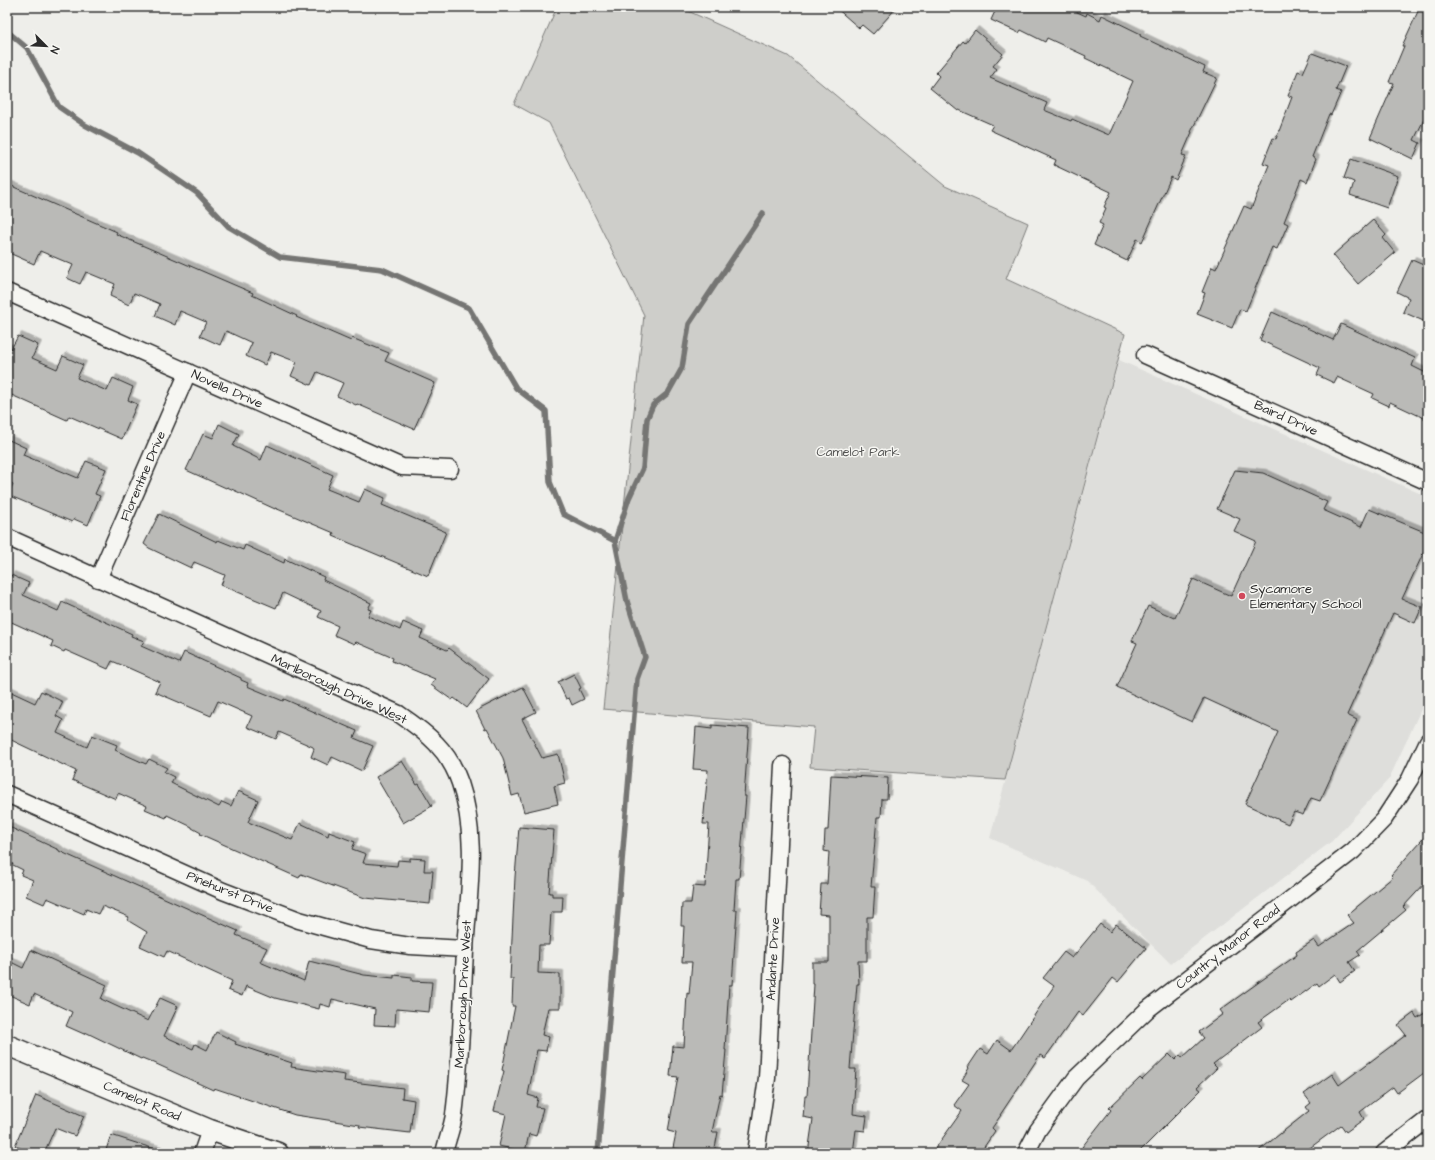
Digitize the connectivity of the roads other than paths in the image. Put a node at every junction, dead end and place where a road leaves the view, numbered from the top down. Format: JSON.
{"nodes":[{"id":1,"x":7,"y":292,"type":"edge"},
{"id":2,"x":1144,"y":355,"type":"dead end"},
{"id":3,"x":188,"y":372,"type":"junction"},
{"id":4,"x":450,"y":469,"type":"dead end"},
{"id":5,"x":1428,"y":482,"type":"edge"},
{"id":6,"x":7,"y":537,"type":"edge"},
{"id":7,"x":98,"y":579,"type":"junction"},
{"id":8,"x":1428,"y":741,"type":"edge"},
{"id":9,"x":783,"y":764,"type":"dead end"},
{"id":10,"x":7,"y":794,"type":"edge"},
{"id":11,"x":465,"y":949,"type":"junction"},
{"id":12,"x":7,"y":1047,"type":"edge"},
{"id":13,"x":1428,"y":1119,"type":"edge"},
{"id":14,"x":210,"y":1130,"type":"junction"},
{"id":15,"x":202,"y":1153,"type":"edge"},
{"id":16,"x":278,"y":1153,"type":"edge"},
{"id":17,"x":444,"y":1153,"type":"edge"},
{"id":18,"x":756,"y":1153,"type":"edge"},
{"id":19,"x":1026,"y":1153,"type":"edge"},
{"id":20,"x":1384,"y":1153,"type":"edge"}],
"edges":[{"from":1,"to":3,"type":"street","name":"Novella Drive"},
{"from":2,"to":5,"type":"street","name":"Baird Drive"},
{"from":3,"to":4,"type":"street","name":"Novella Drive"},
{"from":3,"to":7,"type":"street","name":"Florentine Drive"},
{"from":6,"to":7,"type":"street","name":"Marlborough Drive West"},
{"from":7,"to":11,"type":"street","name":"Marlborough Drive West"},
{"from":8,"to":19,"type":"street","name":"Country Manor Road"},
{"from":9,"to":18,"type":"street","name":"Andante Drive"},
{"from":10,"to":11,"type":"street","name":"Pinehurst Drive"},
{"from":11,"to":17,"type":"street","name":"Marlborough Drive West"},
{"from":12,"to":14,"type":"street","name":"Camelot Road"},
{"from":13,"to":20,"type":"street"},
{"from":14,"to":15,"type":"street"},
{"from":14,"to":16,"type":"street","name":"Camelot Road"}]}
